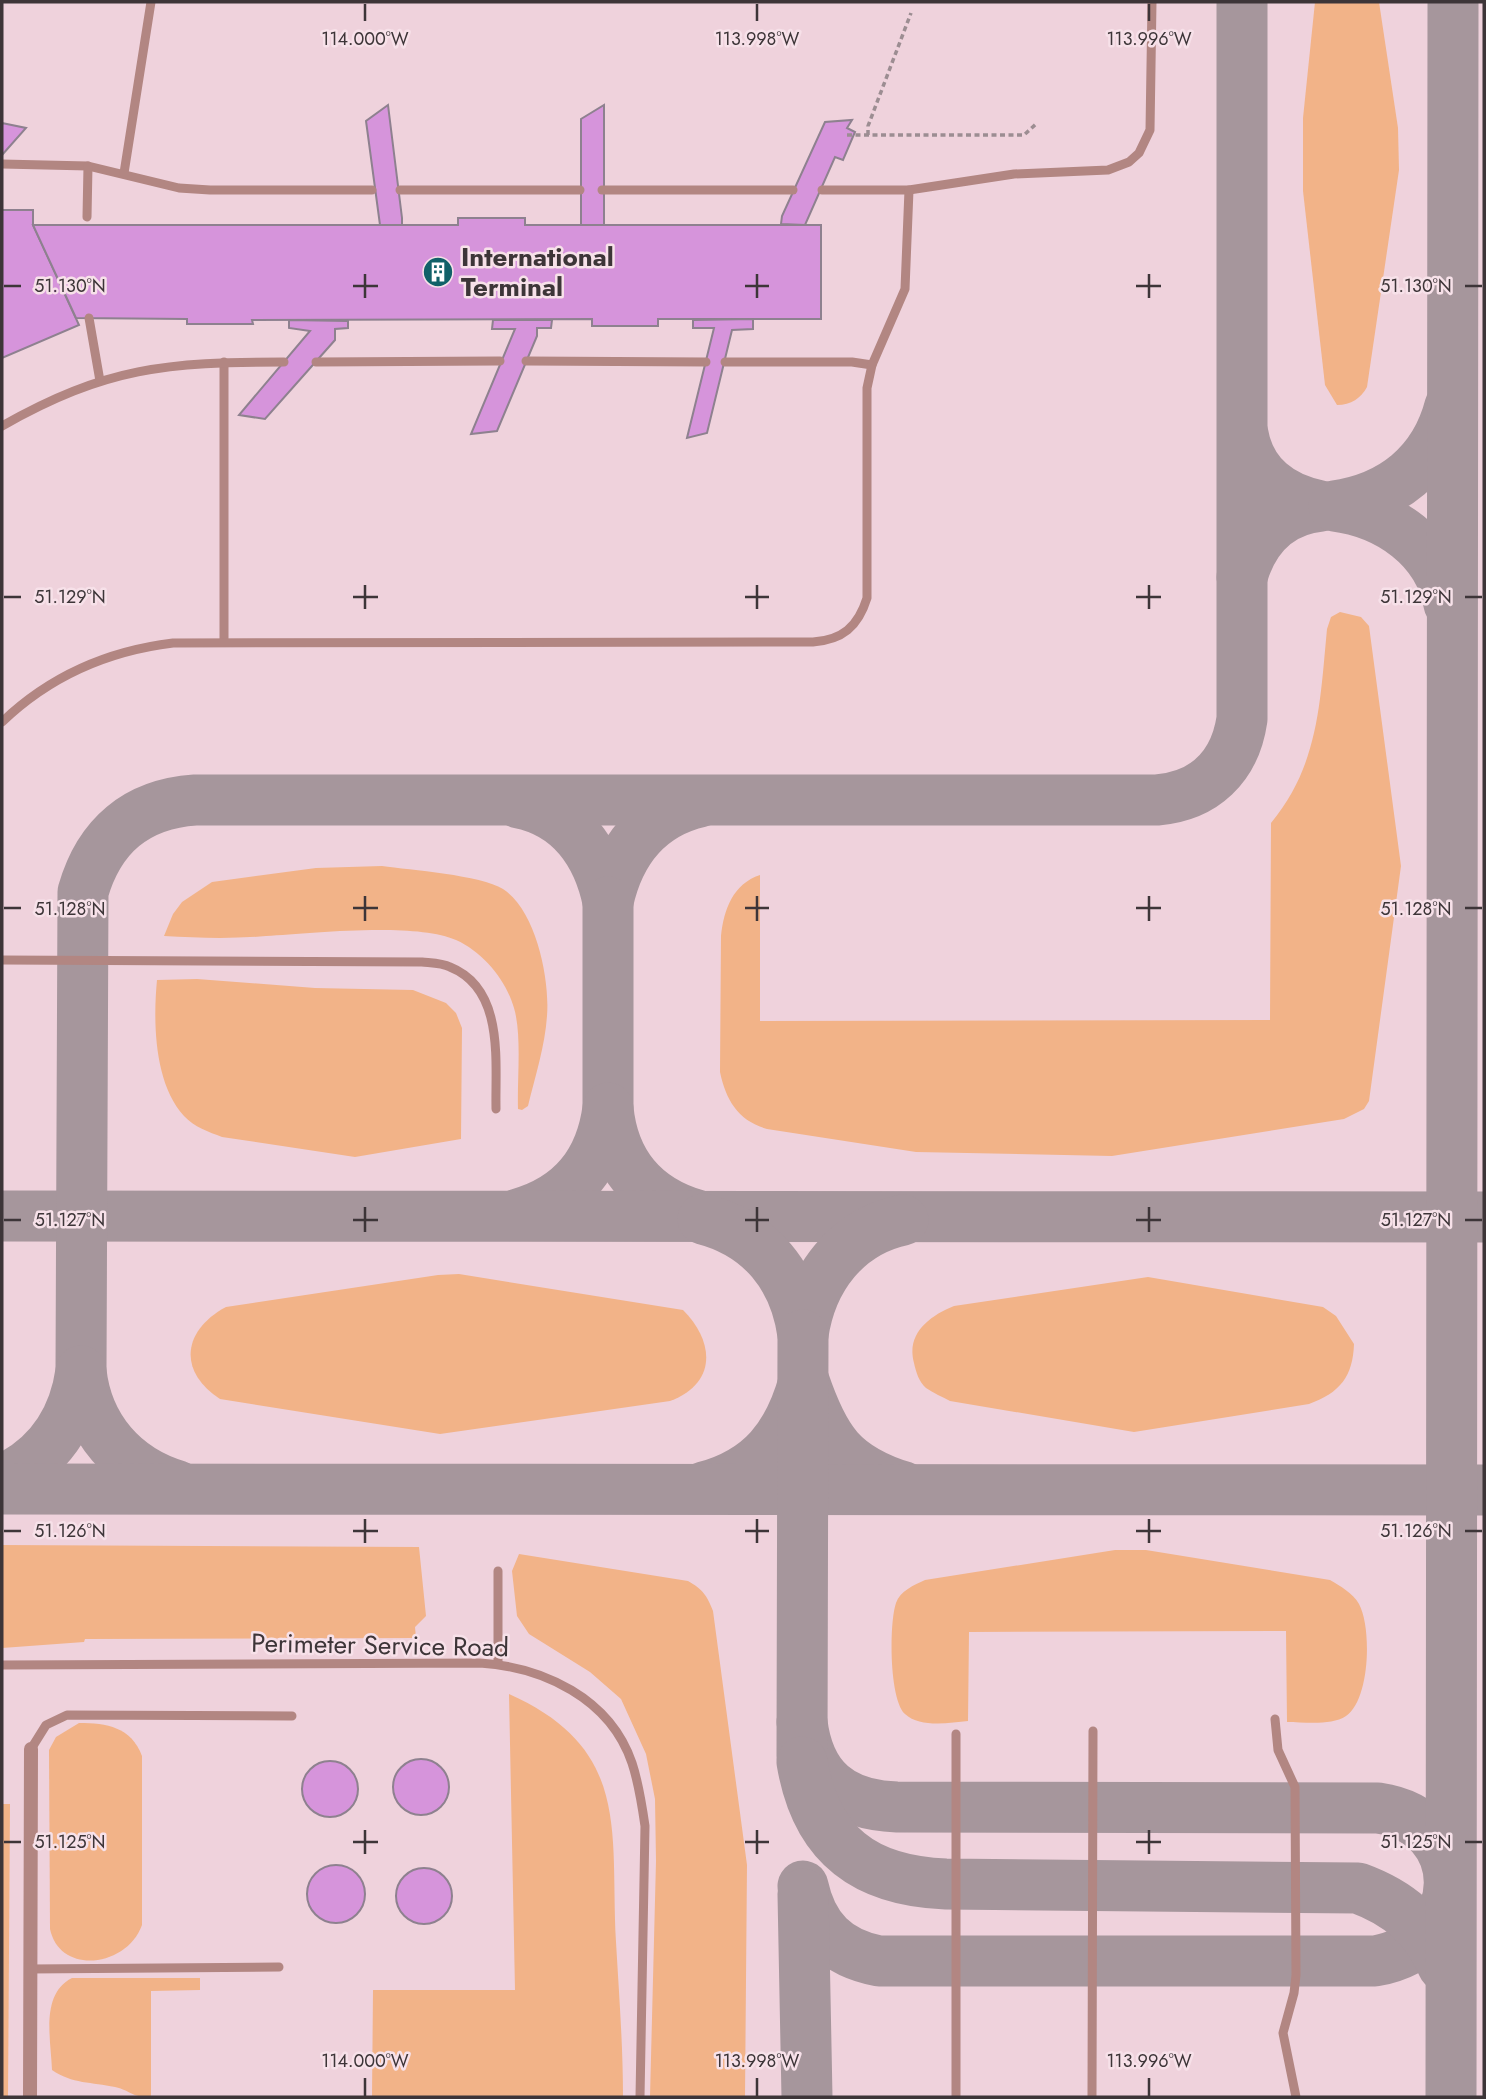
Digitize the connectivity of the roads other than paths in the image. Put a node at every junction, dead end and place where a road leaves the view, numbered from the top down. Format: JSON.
{"nodes":[{"id":1,"x":151,"y":2,"type":"edge"},
{"id":2,"x":1152,"y":2,"type":"edge"},
{"id":3,"x":2,"y":164,"type":"edge"},
{"id":4,"x":88,"y":166,"type":"junction"},
{"id":5,"x":124,"y":173,"type":"junction"},
{"id":6,"x":372,"y":190,"type":"dead end"},
{"id":7,"x":400,"y":190,"type":"dead end"},
{"id":8,"x":580,"y":190,"type":"dead end"},
{"id":9,"x":603,"y":190,"type":"dead end"},
{"id":10,"x":793,"y":190,"type":"dead end"},
{"id":11,"x":822,"y":190,"type":"dead end"},
{"id":12,"x":909,"y":190,"type":"junction"},
{"id":13,"x":87,"y":217,"type":"dead end"},
{"id":14,"x":89,"y":318,"type":"dead end"},
{"id":15,"x":500,"y":361,"type":"dead end"},
{"id":16,"x":526,"y":361,"type":"dead end"},
{"id":17,"x":223,"y":362,"type":"junction"},
{"id":18,"x":284,"y":362,"type":"dead end"},
{"id":19,"x":316,"y":362,"type":"dead end"},
{"id":20,"x":706,"y":362,"type":"dead end"},
{"id":21,"x":725,"y":362,"type":"dead end"},
{"id":22,"x":872,"y":365,"type":"junction"},
{"id":23,"x":100,"y":381,"type":"junction"},
{"id":24,"x":2,"y":426,"type":"edge"},
{"id":25,"x":224,"y":642,"type":"junction"},
{"id":26,"x":2,"y":722,"type":"edge"},
{"id":27,"x":2,"y":960,"type":"edge"},
{"id":28,"x":496,"y":1110,"type":"dead end"},
{"id":29,"x":498,"y":1571,"type":"dead end"},
{"id":30,"x":498,"y":1664,"type":"junction"},
{"id":31,"x":2,"y":1665,"type":"edge"},
{"id":32,"x":292,"y":1716,"type":"dead end"},
{"id":33,"x":1275,"y":1719,"type":"dead end"},
{"id":34,"x":1093,"y":1731,"type":"dead end"},
{"id":35,"x":956,"y":1734,"type":"dead end"},
{"id":36,"x":32,"y":1749,"type":"joint"},
{"id":37,"x":279,"y":1967,"type":"dead end"},
{"id":38,"x":30,"y":1969,"type":"junction"},
{"id":39,"x":30,"y":2097,"type":"edge"},
{"id":40,"x":640,"y":2097,"type":"edge"},
{"id":41,"x":956,"y":2097,"type":"edge"},
{"id":42,"x":1093,"y":2097,"type":"edge"},
{"id":43,"x":1296,"y":2097,"type":"edge"}],
"edges":[{"from":1,"to":5,"type":"lane"},
{"from":2,"to":12,"type":"lane"},
{"from":3,"to":4,"type":"lane"},
{"from":4,"to":5,"type":"lane"},
{"from":4,"to":13,"type":"lane"},
{"from":5,"to":6,"type":"lane"},
{"from":7,"to":8,"type":"lane"},
{"from":9,"to":10,"type":"lane"},
{"from":11,"to":12,"type":"lane"},
{"from":12,"to":22,"type":"lane"},
{"from":14,"to":23,"type":"lane"},
{"from":15,"to":19,"type":"lane"},
{"from":16,"to":20,"type":"lane"},
{"from":17,"to":18,"type":"lane"},
{"from":17,"to":23,"type":"lane"},
{"from":17,"to":25,"type":"lane"},
{"from":21,"to":22,"type":"lane"},
{"from":22,"to":25,"type":"lane"},
{"from":23,"to":24,"type":"lane"},
{"from":25,"to":26,"type":"lane"},
{"from":27,"to":28,"type":"lane"},
{"from":29,"to":30,"type":"lane"},
{"from":30,"to":31,"type":"lane","name":"Perimeter Service Road"},
{"from":30,"to":40,"type":"lane","name":"Perimeter Service Road"},
{"from":32,"to":36,"type":"lane"},
{"from":33,"to":43,"type":"lane"},
{"from":34,"to":42,"type":"lane"},
{"from":35,"to":41,"type":"lane"},
{"from":36,"to":38,"type":"street"},
{"from":37,"to":38,"type":"lane"},
{"from":38,"to":39,"type":"street"}]}
